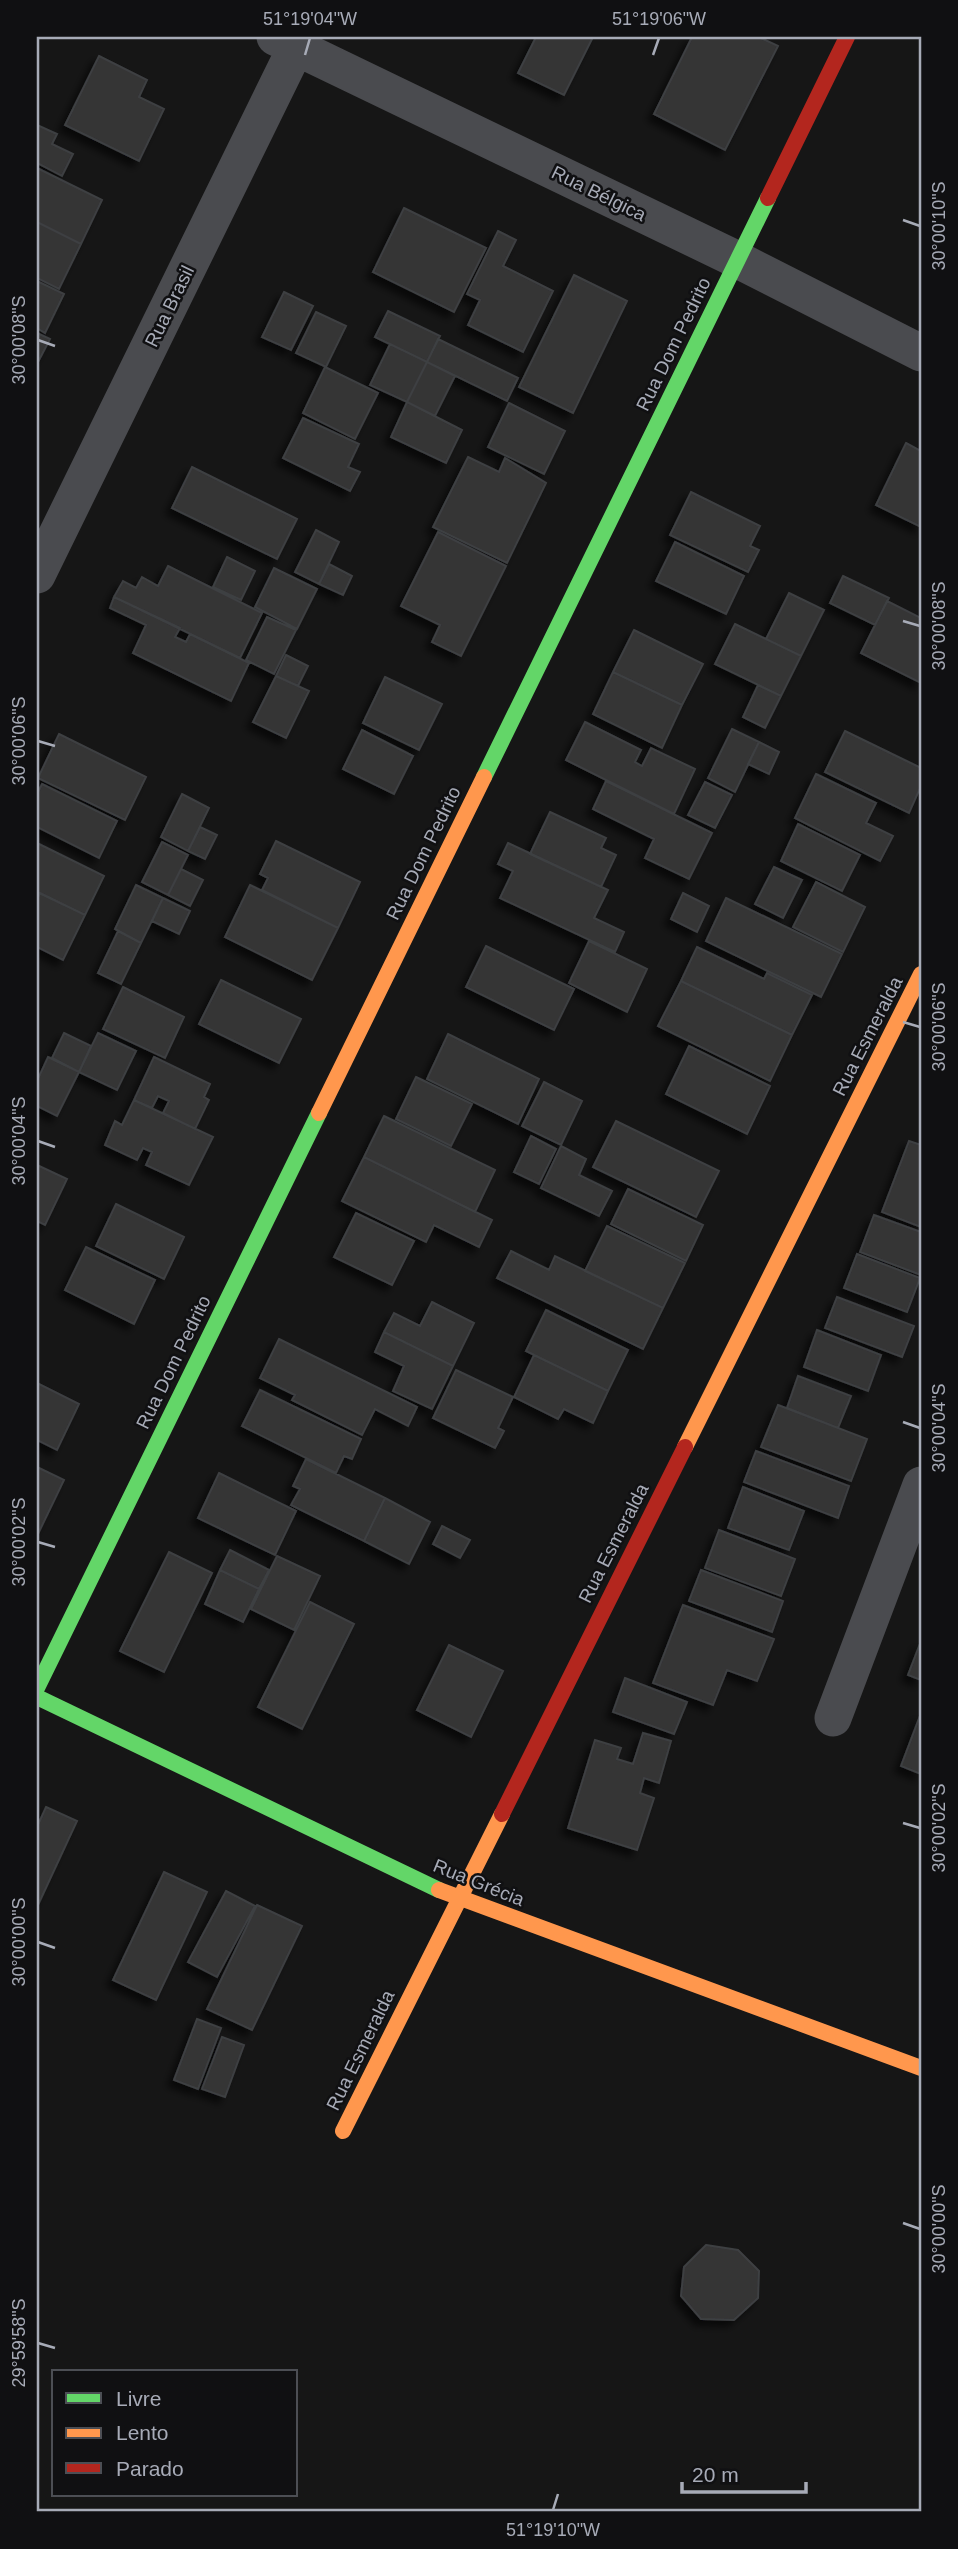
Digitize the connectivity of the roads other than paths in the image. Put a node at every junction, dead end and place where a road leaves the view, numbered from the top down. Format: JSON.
{"nodes":[{"id":1,"x":848,"y":37,"type":"edge"},
{"id":2,"x":290,"y":40,"type":"edge"},
{"id":3,"x":738,"y":260,"type":"junction"},
{"id":4,"x":921,"y":353,"type":"edge"},
{"id":5,"x":37,"y":575,"type":"edge"},
{"id":6,"x":921,"y":974,"type":"edge"},
{"id":7,"x":921,"y":1485,"type":"edge"},
{"id":8,"x":37,"y":1688,"type":"edge"},
{"id":9,"x":37,"y":1697,"type":"edge"},
{"id":10,"x":834,"y":1718,"type":"dead end"},
{"id":11,"x":458,"y":1899,"type":"junction"},
{"id":12,"x":921,"y":2068,"type":"edge"},
{"id":13,"x":343,"y":2131,"type":"dead end"}],
"edges":[{"from":1,"to":3,"type":"street","name":"Rua Dom Pedrito"},
{"from":2,"to":3,"type":"street","name":"Rua Bélgica"},
{"from":2,"to":5,"type":"street","name":"Rua Brasil"},
{"from":3,"to":4,"type":"street","name":"Rua Bélgica"},
{"from":3,"to":8,"type":"street","name":"Rua Dom Pedrito"},
{"from":6,"to":11,"type":"street","name":"Rua Esmeralda"},
{"from":7,"to":10,"type":"street"},
{"from":9,"to":11,"type":"street","name":"Rua Grécia"},
{"from":11,"to":12,"type":"street","name":"Rua Grécia"},
{"from":11,"to":13,"type":"street","name":"Rua Esmeralda"}]}
